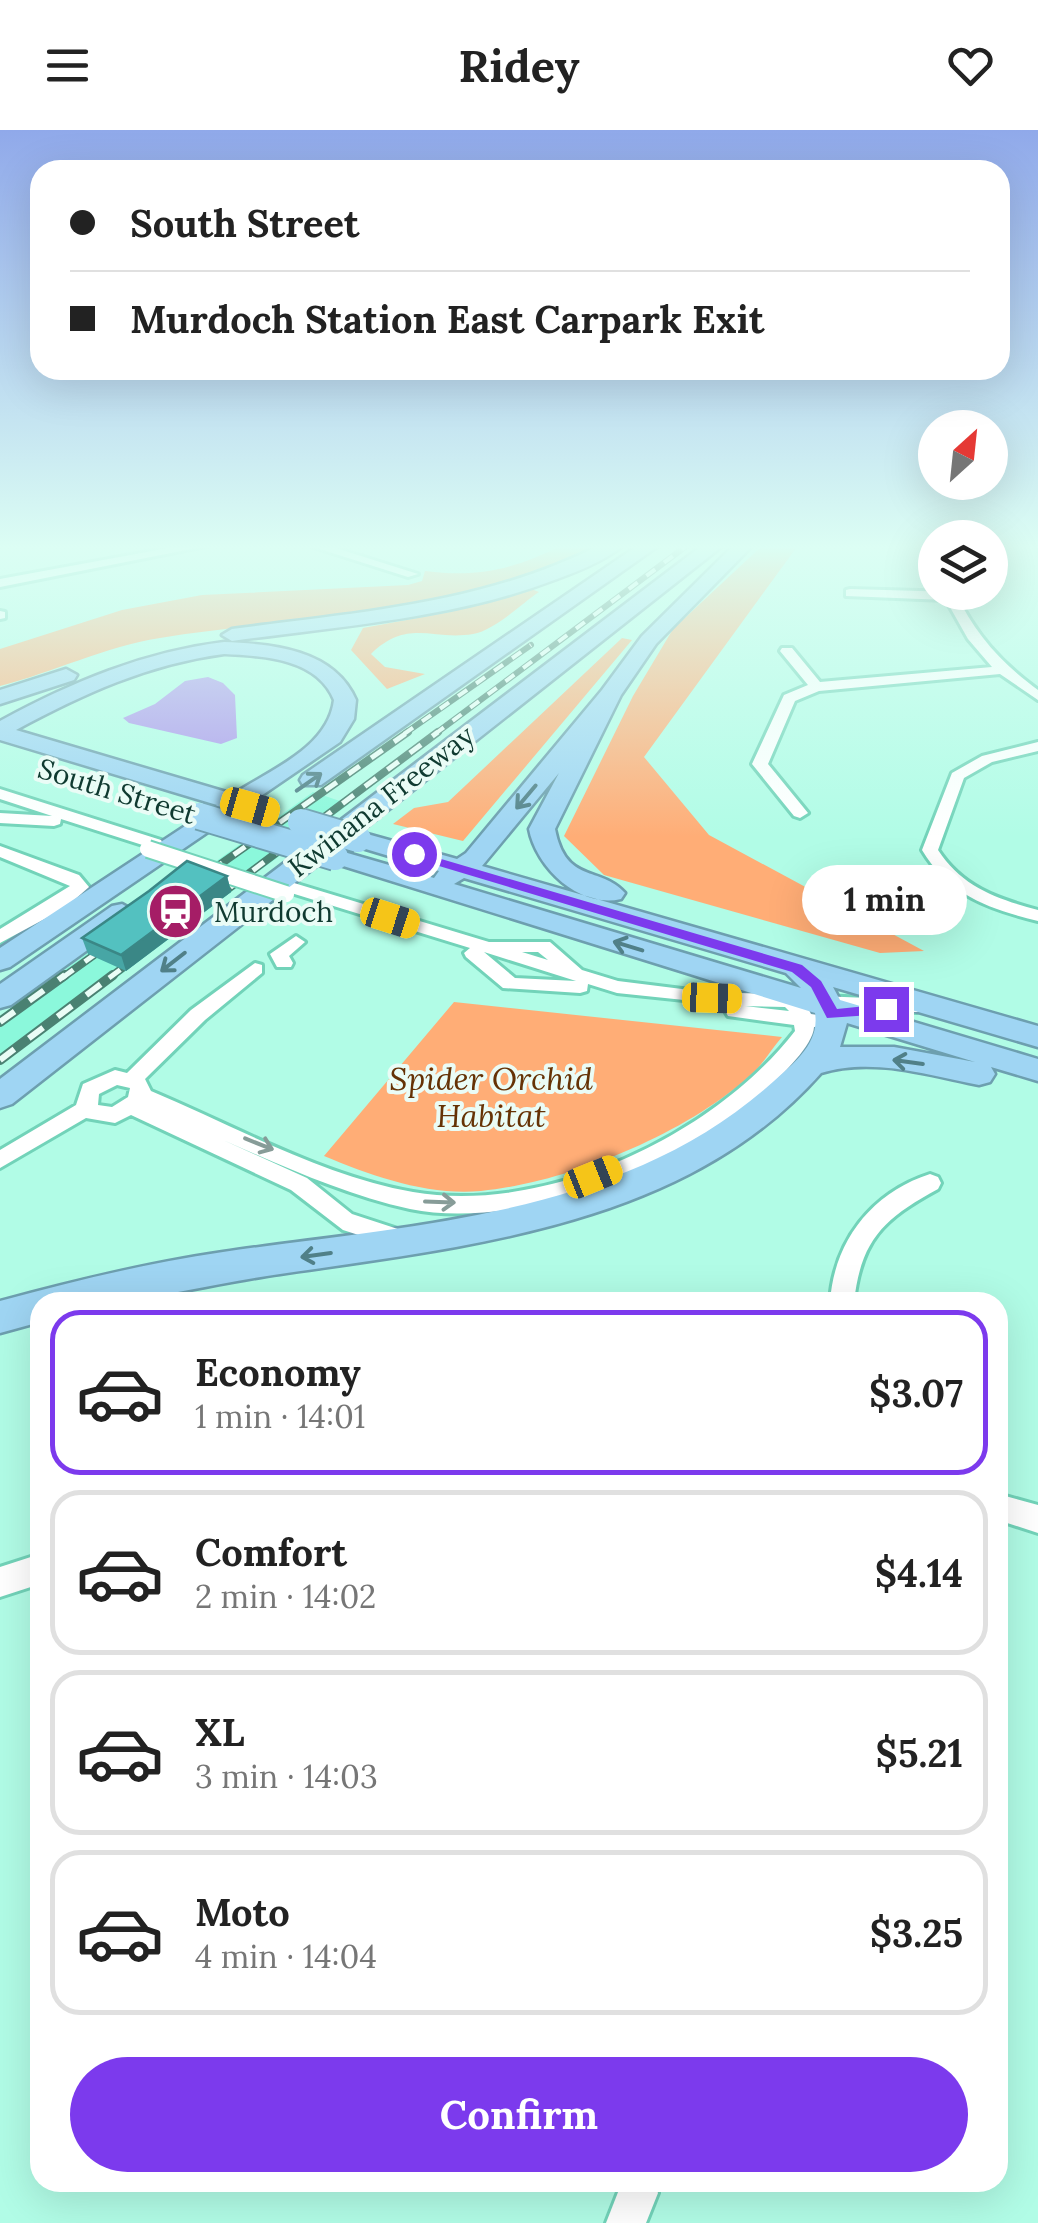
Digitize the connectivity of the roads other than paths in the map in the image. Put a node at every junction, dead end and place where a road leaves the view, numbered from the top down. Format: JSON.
{"nodes":[{"id":1,"x":198,"y":642,"type":"edge"},
{"id":2,"x":512,"y":642,"type":"edge"},
{"id":3,"x":589,"y":642,"type":"edge"},
{"id":4,"x":648,"y":642,"type":"edge"},
{"id":5,"x":976,"y":642,"type":"edge"},
{"id":6,"x":787,"y":651,"type":"dead end"},
{"id":7,"x":168,"y":658,"type":"junction"},
{"id":8,"x":999,"y":670,"type":"junction"},
{"id":9,"x":816,"y":686,"type":"junction"},
{"id":10,"x":28,"y":688,"type":"junction"},
{"id":11,"x":610,"y":695,"type":"junction"},
{"id":12,"x":0,"y":696,"type":"edge"},
{"id":13,"x":1038,"y":696,"type":"edge"},
{"id":14,"x":0,"y":708,"type":"edge"},
{"id":15,"x":0,"y":732,"type":"edge"},
{"id":16,"x":1038,"y":746,"type":"edge"},
{"id":17,"x":46,"y":747,"type":"junction"},
{"id":18,"x":0,"y":756,"type":"edge"},
{"id":19,"x":4,"y":798,"type":"edge"},
{"id":20,"x":38,"y":806,"type":"junction"},
{"id":21,"x":800,"y":812,"type":"dead end"},
{"id":22,"x":61,"y":818,"type":"junction"},
{"id":23,"x":0,"y":852,"type":"edge"},
{"id":24,"x":0,"y":868,"type":"edge"},
{"id":25,"x":463,"y":870,"type":"junction"},
{"id":26,"x":411,"y":880,"type":"junction"},
{"id":27,"x":72,"y":895,"type":"junction"},
{"id":28,"x":1038,"y":916,"type":"edge"},
{"id":29,"x":0,"y":937,"type":"edge"},
{"id":30,"x":296,"y":942,"type":"dead end"},
{"id":31,"x":493,"y":955,"type":"junction"},
{"id":32,"x":0,"y":961,"type":"edge"},
{"id":33,"x":284,"y":964,"type":"dead end"},
{"id":34,"x":255,"y":969,"type":"dead end"},
{"id":35,"x":553,"y":974,"type":"junction"},
{"id":36,"x":582,"y":982,"type":"junction"},
{"id":37,"x":0,"y":998,"type":"edge"},
{"id":38,"x":814,"y":1012,"type":"junction"},
{"id":39,"x":964,"y":1016,"type":"junction"},
{"id":40,"x":1038,"y":1021,"type":"edge"},
{"id":41,"x":1038,"y":1037,"type":"edge"},
{"id":42,"x":1038,"y":1070,"type":"edge"},
{"id":43,"x":1038,"y":1088,"type":"edge"},
{"id":44,"x":135,"y":1094,"type":"junction"},
{"id":45,"x":0,"y":1096,"type":"edge"},
{"id":46,"x":86,"y":1108,"type":"junction"},
{"id":47,"x":199,"y":1129,"type":"junction"},
{"id":48,"x":0,"y":1160,"type":"edge"},
{"id":49,"x":930,"y":1183,"type":"dead end"},
{"id":50,"x":412,"y":1242,"type":"junction"},
{"id":51,"x":89,"y":1292,"type":"edge"},
{"id":52,"x":843,"y":1292,"type":"edge"},
{"id":53,"x":30,"y":1309,"type":"edge"},
{"id":54,"x":0,"y":1317,"type":"edge"},
{"id":55,"x":1008,"y":1510,"type":"edge"},
{"id":56,"x":1038,"y":1519,"type":"edge"},
{"id":57,"x":30,"y":1572,"type":"edge"},
{"id":58,"x":0,"y":1582,"type":"edge"}],
"edges":[{"from":1,"to":10,"type":"highway"},
{"from":37,"to":2,"type":"highway","name":"Kwinana Freeway","one_way":true},
{"from":3,"to":45,"type":"highway","name":"Kwinana Freeway","one_way":true},
{"from":4,"to":11,"type":"highway"},
{"from":5,"to":8,"type":"street"},
{"from":6,"to":9,"type":"street"},
{"from":7,"to":15,"type":"highway"},
{"from":7,"to":17,"type":"highway"},
{"from":7,"to":32,"type":"highway"},
{"from":8,"to":9,"type":"street"},
{"from":8,"to":13,"type":"street"},
{"from":9,"to":21,"type":"street"},
{"from":10,"to":12,"type":"highway"},
{"from":10,"to":14,"type":"highway"},
{"from":11,"to":25,"type":"highway","one_way":true},
{"from":11,"to":40,"type":"highway"},
{"from":15,"to":17,"type":"highway","name":"South Street"},
{"from":16,"to":28,"type":"street"},
{"from":17,"to":25,"type":"highway","name":"South Street","bridge":true},
{"from":18,"to":26,"type":"highway","name":"South Street","bridge":true},
{"from":19,"to":20,"type":"street"},
{"from":19,"to":20,"type":"street"},
{"from":19,"to":22,"type":"street"},
{"from":20,"to":22,"type":"street"},
{"from":22,"to":31,"type":"street","bridge":true},
{"from":23,"to":27,"type":"street"},
{"from":24,"to":27,"type":"street"},
{"from":25,"to":26,"type":"highway"},
{"from":25,"to":38,"type":"highway","name":"South Street"},
{"from":38,"to":26,"type":"highway","name":"South Street","one_way":true},
{"from":27,"to":29,"type":"street"},
{"from":30,"to":33,"type":"street"},
{"from":31,"to":35,"type":"street"},
{"from":31,"to":35,"type":"street"},
{"from":34,"to":44,"type":"street"},
{"from":35,"to":36,"type":"street"},
{"from":35,"to":36,"type":"street"},
{"from":36,"to":38,"type":"street"},
{"from":38,"to":39,"type":"highway","name":"South Street"},
{"from":38,"to":39,"type":"street"},
{"from":38,"to":42,"type":"highway","name":"South Street"},
{"from":43,"to":38,"type":"highway","one_way":true},
{"from":47,"to":38,"type":"street","one_way":true},
{"from":38,"to":50,"type":"highway"},
{"from":39,"to":41,"type":"highway","name":"South Street"},
{"from":44,"to":46,"type":"street"},
{"from":44,"to":46,"type":"street"},
{"from":44,"to":47,"type":"street"},
{"from":46,"to":48,"type":"street"},
{"from":47,"to":50,"type":"street"},
{"from":49,"to":52,"type":"street"},
{"from":50,"to":51,"type":"highway","one_way":true},
{"from":53,"to":54,"type":"highway"},
{"from":55,"to":56,"type":"street"},
{"from":57,"to":58,"type":"street"}]}
